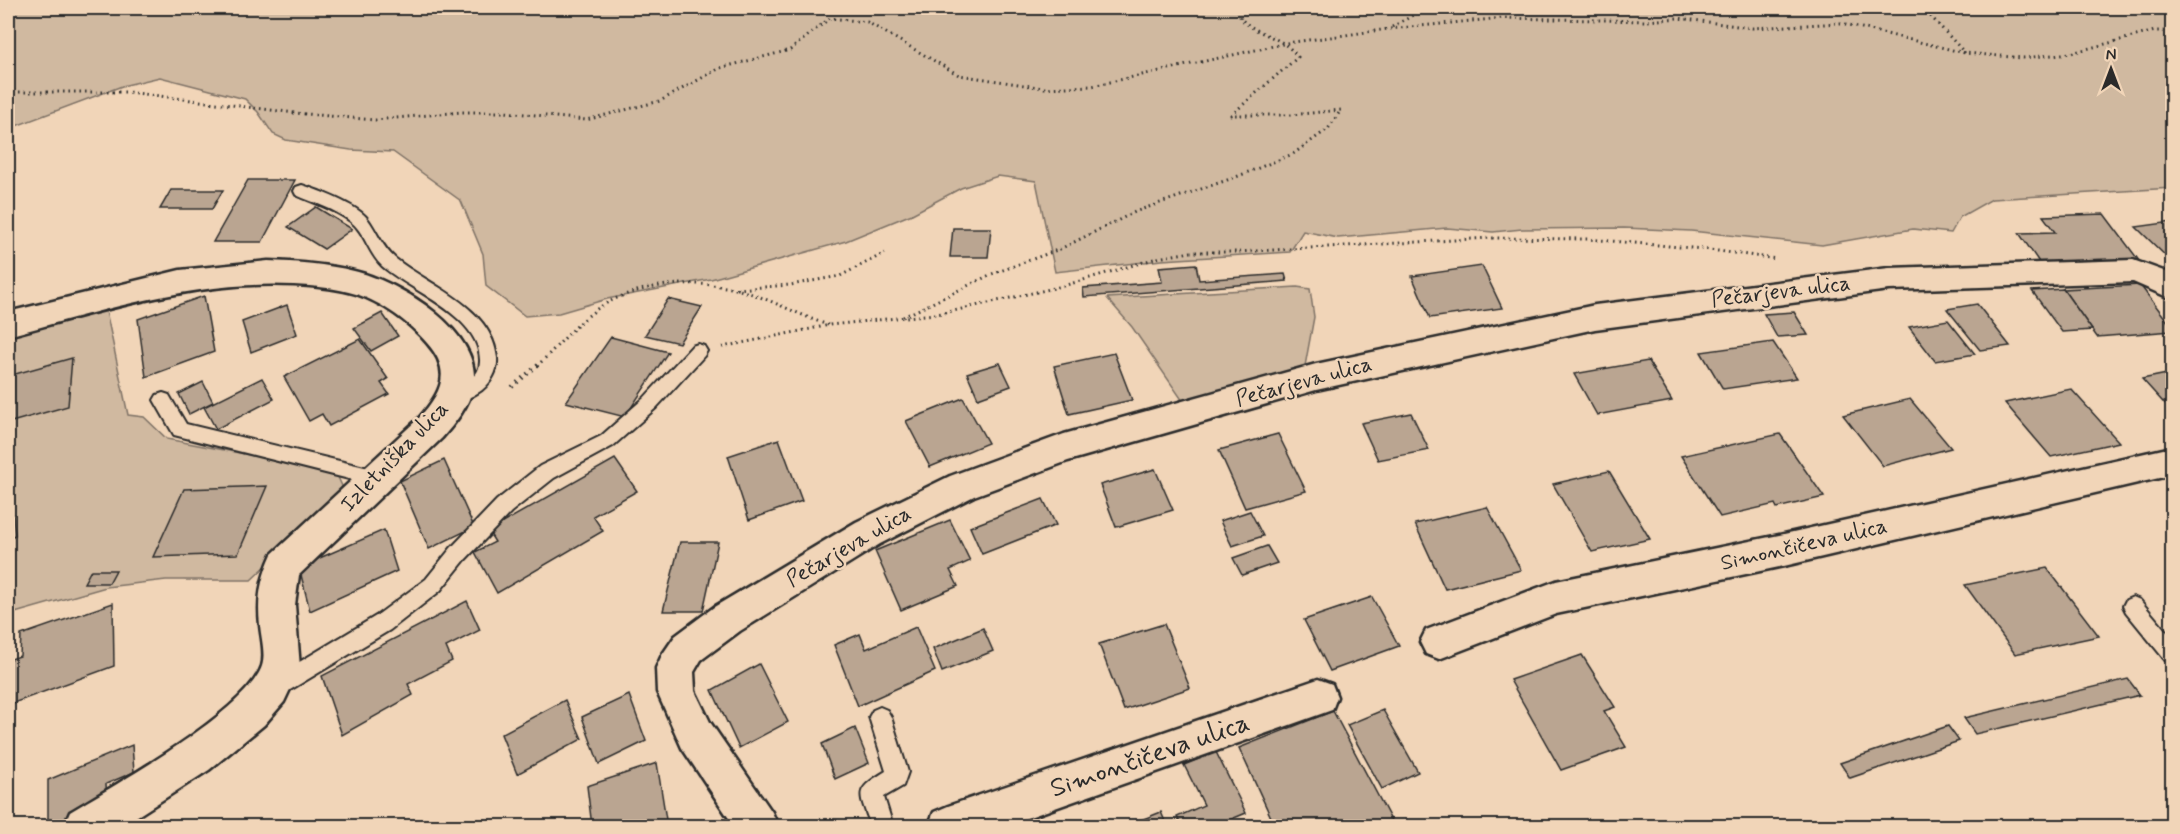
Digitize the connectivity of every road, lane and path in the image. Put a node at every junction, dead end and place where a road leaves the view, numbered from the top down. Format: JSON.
{"nodes":[{"id":1,"x":1240,"y":8,"type":"edge"},
{"id":2,"x":1426,"y":8,"type":"edge"},
{"id":3,"x":1923,"y":8,"type":"edge"},
{"id":4,"x":1389,"y":29,"type":"junction"},
{"id":5,"x":2172,"y":31,"type":"edge"},
{"id":6,"x":1287,"y":43,"type":"junction"},
{"id":7,"x":1965,"y":53,"type":"junction"},
{"id":8,"x":8,"y":92,"type":"edge"},
{"id":9,"x":302,"y":191,"type":"dead end"},
{"id":10,"x":885,"y":253,"type":"dead end"},
{"id":11,"x":1783,"y":260,"type":"dead end"},
{"id":12,"x":2172,"y":288,"type":"edge"},
{"id":13,"x":734,"y":289,"type":"junction"},
{"id":14,"x":900,"y":319,"type":"junction"},
{"id":15,"x":8,"y":324,"type":"edge"},
{"id":16,"x":830,"y":325,"type":"junction"},
{"id":17,"x":698,"y":351,"type":"joint"},
{"id":18,"x":464,"y":392,"type":"junction"},
{"id":19,"x":163,"y":400,"type":"dead end"},
{"id":20,"x":2172,"y":461,"type":"edge"},
{"id":21,"x":377,"y":478,"type":"junction"},
{"id":22,"x":2133,"y":606,"type":"dead end"},
{"id":23,"x":1439,"y":642,"type":"dead end"},
{"id":24,"x":2172,"y":653,"type":"edge"},
{"id":25,"x":274,"y":688,"type":"junction"},
{"id":26,"x":1318,"y":697,"type":"dead end"},
{"id":27,"x":880,"y":717,"type":"dead end"},
{"id":28,"x":84,"y":826,"type":"edge"},
{"id":29,"x":758,"y":826,"type":"edge"},
{"id":30,"x":882,"y":826,"type":"edge"},
{"id":31,"x":948,"y":826,"type":"edge"}],
"edges":[{"from":1,"to":6,"type":"path"},
{"from":2,"to":4,"type":"path"},
{"from":3,"to":7,"type":"path"},
{"from":4,"to":6,"type":"path"},
{"from":4,"to":7,"type":"path"},
{"from":5,"to":7,"type":"path"},
{"from":6,"to":8,"type":"path"},
{"from":6,"to":14,"type":"path"},
{"from":9,"to":18,"type":"lane"},
{"from":10,"to":13,"type":"path"},
{"from":11,"to":14,"type":"path"},
{"from":12,"to":29,"type":"street","name":"Pečarjeva ulica"},
{"from":13,"to":16,"type":"path"},
{"from":13,"to":18,"type":"path"},
{"from":14,"to":16,"type":"path"},
{"from":15,"to":18,"type":"street","name":"Izletniška ulica"},
{"from":16,"to":17,"type":"path"},
{"from":17,"to":25,"type":"lane"},
{"from":18,"to":21,"type":"street","name":"Izletniška ulica"},
{"from":19,"to":21,"type":"lane"},
{"from":20,"to":23,"type":"street","name":"Simončičeva ulica"},
{"from":21,"to":25,"type":"street","name":"Izletniška ulica"},
{"from":22,"to":24,"type":"lane"},
{"from":25,"to":28,"type":"street"},
{"from":26,"to":31,"type":"street","name":"Simončičeva ulica"},
{"from":27,"to":30,"type":"lane"}]}
